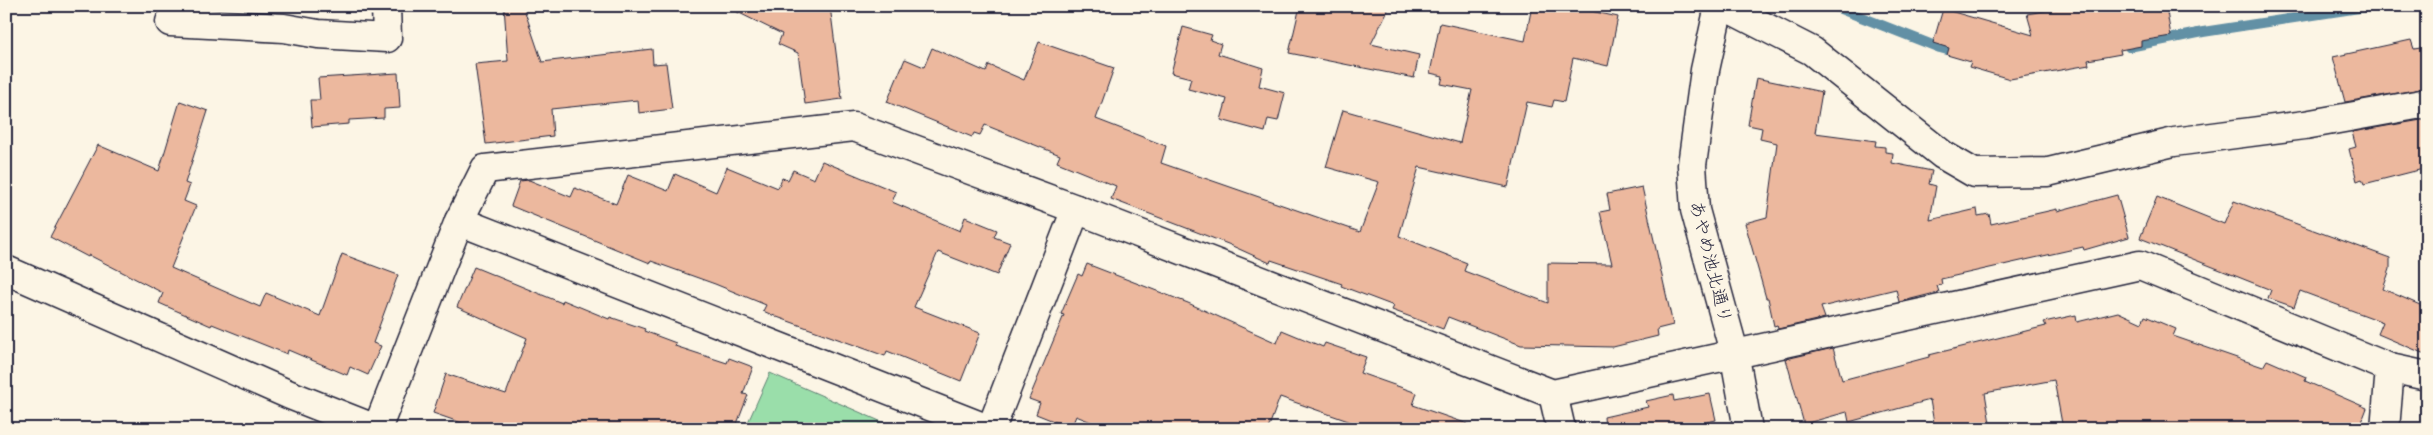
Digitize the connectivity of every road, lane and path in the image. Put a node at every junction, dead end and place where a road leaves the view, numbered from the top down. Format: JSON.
{"nodes":[{"id":1,"x":386,"y":6,"type":"edge"},
{"id":2,"x":1719,"y":6,"type":"edge"},
{"id":3,"x":1724,"y":6,"type":"edge"},
{"id":4,"x":170,"y":22,"type":"dead end"},
{"id":5,"x":2427,"y":103,"type":"edge"},
{"id":6,"x":1076,"y":209,"type":"junction"},
{"id":7,"x":459,"y":221,"type":"junction"},
{"id":8,"x":7,"y":275,"type":"edge"},
{"id":9,"x":1734,"y":352,"type":"junction"},
{"id":10,"x":2390,"y":368,"type":"junction"},
{"id":11,"x":2427,"y":376,"type":"edge"},
{"id":12,"x":1553,"y":394,"type":"junction"},
{"id":13,"x":377,"y":429,"type":"edge"},
{"id":14,"x":990,"y":429,"type":"edge"},
{"id":15,"x":1561,"y":429,"type":"edge"},
{"id":16,"x":1748,"y":429,"type":"edge"},
{"id":17,"x":2385,"y":429,"type":"edge"}],
"edges":[{"from":1,"to":4,"type":"street"},
{"from":2,"to":9,"type":"street","name":"あやめ池北通り"},
{"from":3,"to":5,"type":"street"},
{"from":6,"to":7,"type":"street"},
{"from":6,"to":12,"type":"street"},
{"from":6,"to":14,"type":"street"},
{"from":7,"to":13,"type":"street"},
{"from":7,"to":14,"type":"street"},
{"from":8,"to":13,"type":"street"},
{"from":9,"to":10,"type":"street"},
{"from":9,"to":12,"type":"street"},
{"from":9,"to":16,"type":"street","name":"あやめ池北通り"},
{"from":10,"to":11,"type":"street"},
{"from":10,"to":17,"type":"street"},
{"from":12,"to":15,"type":"street"}]}
